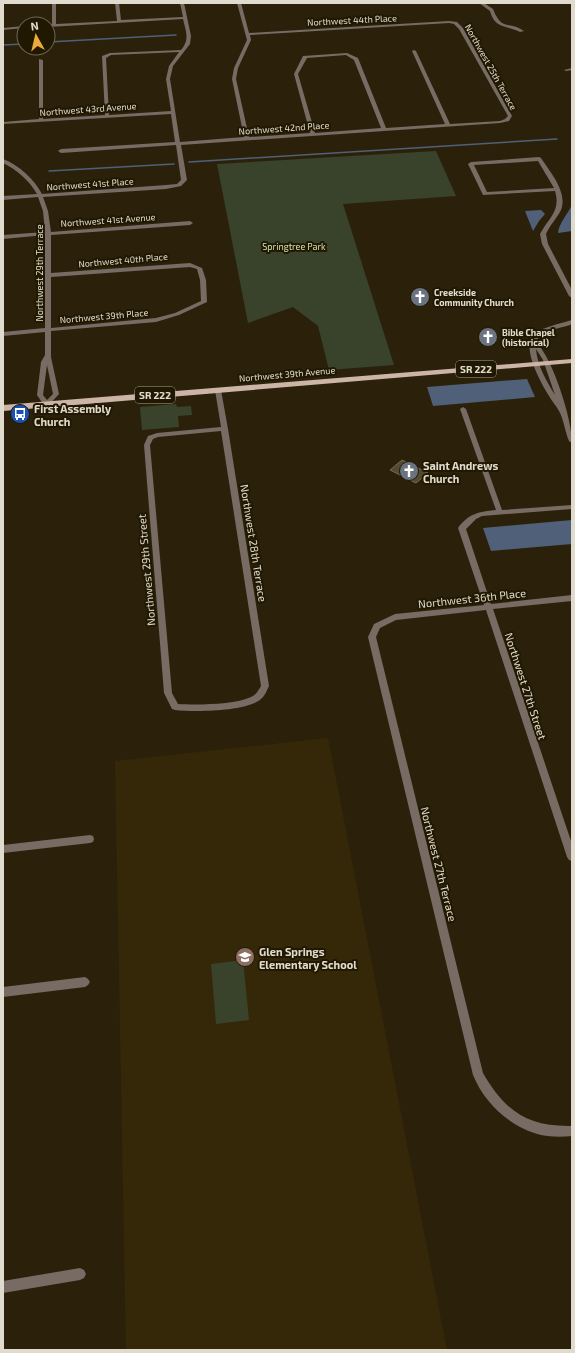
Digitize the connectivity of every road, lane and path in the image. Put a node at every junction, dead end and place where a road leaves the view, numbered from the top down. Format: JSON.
{"nodes":[{"id":1,"x":54,"y":3,"type":"edge"},
{"id":2,"x":117,"y":3,"type":"edge"},
{"id":3,"x":182,"y":3,"type":"edge"},
{"id":4,"x":239,"y":3,"type":"edge"},
{"id":5,"x":481,"y":3,"type":"edge"},
{"id":6,"x":54,"y":16,"type":"edge"},
{"id":7,"x":185,"y":18,"type":"junction"},
{"id":8,"x":119,"y":22,"type":"junction"},
{"id":9,"x":456,"y":23,"type":"joint"},
{"id":10,"x":56,"y":26,"type":"edge"},
{"id":11,"x":16,"y":27,"type":"edge"},
{"id":12,"x":3,"y":28,"type":"edge"},
{"id":13,"x":522,"y":31,"type":"dead end"},
{"id":14,"x":249,"y":34,"type":"junction"},
{"id":15,"x":183,"y":51,"type":"junction"},
{"id":16,"x":414,"y":51,"type":"dead end"},
{"id":17,"x":41,"y":60,"type":"dead end"},
{"id":18,"x":572,"y":69,"type":"edge"},
{"id":19,"x":566,"y":70,"type":"dead end"},
{"id":20,"x":174,"y":112,"type":"junction"},
{"id":21,"x":107,"y":116,"type":"junction"},
{"id":22,"x":41,"y":120,"type":"junction"},
{"id":23,"x":507,"y":120,"type":"joint"},
{"id":24,"x":3,"y":123,"type":"edge"},
{"id":25,"x":448,"y":125,"type":"junction"},
{"id":26,"x":384,"y":129,"type":"junction"},
{"id":27,"x":313,"y":134,"type":"junction"},
{"id":28,"x":247,"y":138,"type":"junction"},
{"id":29,"x":178,"y":143,"type":"junction"},
{"id":30,"x":61,"y":151,"type":"dead end"},
{"id":31,"x":3,"y":161,"type":"edge"},
{"id":32,"x":556,"y":189,"type":"junction"},
{"id":33,"x":40,"y":196,"type":"junction"},
{"id":34,"x":3,"y":198,"type":"edge"},
{"id":35,"x":190,"y":223,"type":"dead end"},
{"id":36,"x":48,"y":234,"type":"junction"},
{"id":37,"x":3,"y":237,"type":"edge"},
{"id":38,"x":48,"y":275,"type":"junction"},
{"id":39,"x":572,"y":296,"type":"edge"},
{"id":40,"x":204,"y":302,"type":"joint"},
{"id":41,"x":572,"y":322,"type":"edge"},
{"id":42,"x":48,"y":330,"type":"junction"},
{"id":43,"x":3,"y":334,"type":"edge"},
{"id":44,"x":534,"y":343,"type":"junction"},
{"id":45,"x":48,"y":355,"type":"junction"},
{"id":46,"x":572,"y":361,"type":"edge"},
{"id":47,"x":546,"y":363,"type":"junction"},
{"id":48,"x":537,"y":364,"type":"junction"},
{"id":49,"x":218,"y":390,"type":"junction"},
{"id":50,"x":47,"y":404,"type":"junction"},
{"id":51,"x":3,"y":408,"type":"edge"},
{"id":52,"x":463,"y":409,"type":"dead end"},
{"id":53,"x":561,"y":410,"type":"junction"},
{"id":54,"x":225,"y":429,"type":"junction"},
{"id":55,"x":572,"y":441,"type":"edge"},
{"id":56,"x":572,"y":507,"type":"edge"},
{"id":57,"x":500,"y":513,"type":"junction"},
{"id":58,"x":572,"y":598,"type":"edge"},
{"id":59,"x":488,"y":607,"type":"junction"},
{"id":60,"x":377,"y":626,"type":"joint"},
{"id":61,"x":176,"y":707,"type":"joint"},
{"id":62,"x":90,"y":839,"type":"dead end"},
{"id":63,"x":3,"y":849,"type":"edge"},
{"id":64,"x":572,"y":857,"type":"edge"},
{"id":65,"x":85,"y":982,"type":"dead end"},
{"id":66,"x":3,"y":992,"type":"edge"},
{"id":67,"x":572,"y":1131,"type":"edge"},
{"id":68,"x":80,"y":1274,"type":"dead end"},
{"id":69,"x":3,"y":1287,"type":"edge"}],
"edges":[{"from":1,"to":6,"type":"street"},
{"from":2,"to":8,"type":"street"},
{"from":3,"to":7,"type":"street"},
{"from":4,"to":14,"type":"street"},
{"from":5,"to":13,"type":"street"},
{"from":7,"to":8,"type":"street"},
{"from":7,"to":15,"type":"street"},
{"from":8,"to":10,"type":"street"},
{"from":9,"to":14,"type":"street","name":"Northwest 44th Place"},
{"from":9,"to":23,"type":"street","name":"Northwest 25th Terrace"},
{"from":11,"to":12,"type":"street"},
{"from":14,"to":28,"type":"street"},
{"from":15,"to":20,"type":"street"},
{"from":15,"to":21,"type":"street"},
{"from":16,"to":25,"type":"street"},
{"from":17,"to":22,"type":"street"},
{"from":18,"to":19,"type":"street"},
{"from":20,"to":21,"type":"street","name":"Northwest 43rd Avenue"},
{"from":20,"to":29,"type":"street"},
{"from":21,"to":22,"type":"street","name":"Northwest 43rd Avenue"},
{"from":22,"to":24,"type":"street","name":"Northwest 43rd Avenue"},
{"from":23,"to":25,"type":"street","name":"Northwest 42nd Place"},
{"from":25,"to":26,"type":"street","name":"Northwest 42nd Place"},
{"from":26,"to":27,"type":"street","name":"Northwest 42nd Place"},
{"from":26,"to":27,"type":"street"},
{"from":27,"to":28,"type":"street","name":"Northwest 42nd Place"},
{"from":28,"to":29,"type":"street","name":"Northwest 42nd Place"},
{"from":29,"to":30,"type":"street","name":"Northwest 42nd Place"},
{"from":29,"to":33,"type":"street","name":"Northwest 41st Place"},
{"from":31,"to":33,"type":"street","name":"Northwest 29th Terrace"},
{"from":32,"to":32,"type":"street"},
{"from":32,"to":39,"type":"street"},
{"from":33,"to":34,"type":"street","name":"Northwest 41st Place"},
{"from":33,"to":36,"type":"street","name":"Northwest 29th Terrace"},
{"from":35,"to":36,"type":"street","name":"Northwest 41st Avenue"},
{"from":36,"to":37,"type":"street","name":"Northwest 41st Avenue"},
{"from":36,"to":38,"type":"street","name":"Northwest 29th Terrace"},
{"from":38,"to":40,"type":"street","name":"Northwest 40th Place"},
{"from":38,"to":42,"type":"street","name":"Northwest 29th Terrace"},
{"from":40,"to":42,"type":"street","name":"Northwest 39th Place"},
{"from":41,"to":44,"type":"street"},
{"from":42,"to":43,"type":"street","name":"Northwest 39th Place"},
{"from":42,"to":45,"type":"street","name":"Northwest 29th Terrace"},
{"from":44,"to":47,"type":"street"},
{"from":44,"to":48,"type":"street"},
{"from":45,"to":50,"type":"street","name":"Northwest 29th Terrace"},
{"from":45,"to":50,"type":"street","name":"Northwest 29th Terrace"},
{"from":46,"to":47,"type":"main road","name":"Northwest 39th Avenue","number":"SR 222"},
{"from":47,"to":48,"type":"main road","name":"Northwest 39th Avenue","number":"SR 222"},
{"from":47,"to":53,"type":"street"},
{"from":48,"to":49,"type":"main road","name":"Northwest 39th Avenue","number":"SR 222"},
{"from":48,"to":53,"type":"street"},
{"from":49,"to":50,"type":"main road","name":"Northwest 39th Avenue","number":"SR 222"},
{"from":49,"to":54,"type":"street","name":"Northwest 28th Terrace"},
{"from":50,"to":51,"type":"main road","name":"Northwest 39th Avenue","number":"SR 222"},
{"from":52,"to":57,"type":"street"},
{"from":53,"to":55,"type":"street"},
{"from":54,"to":61,"type":"street","name":"Northwest 29th Street"},
{"from":54,"to":61,"type":"street","name":"Northwest 28th Terrace"},
{"from":56,"to":57,"type":"street"},
{"from":57,"to":59,"type":"street","name":"Northwest 27th Street"},
{"from":58,"to":59,"type":"street","name":"Northwest 36th Place"},
{"from":59,"to":60,"type":"street","name":"Northwest 36th Place"},
{"from":59,"to":64,"type":"street","name":"Northwest 27th Street"},
{"from":60,"to":67,"type":"street","name":"Northwest 27th Terrace"},
{"from":62,"to":63,"type":"street"},
{"from":65,"to":66,"type":"street"},
{"from":68,"to":69,"type":"street"}]}
